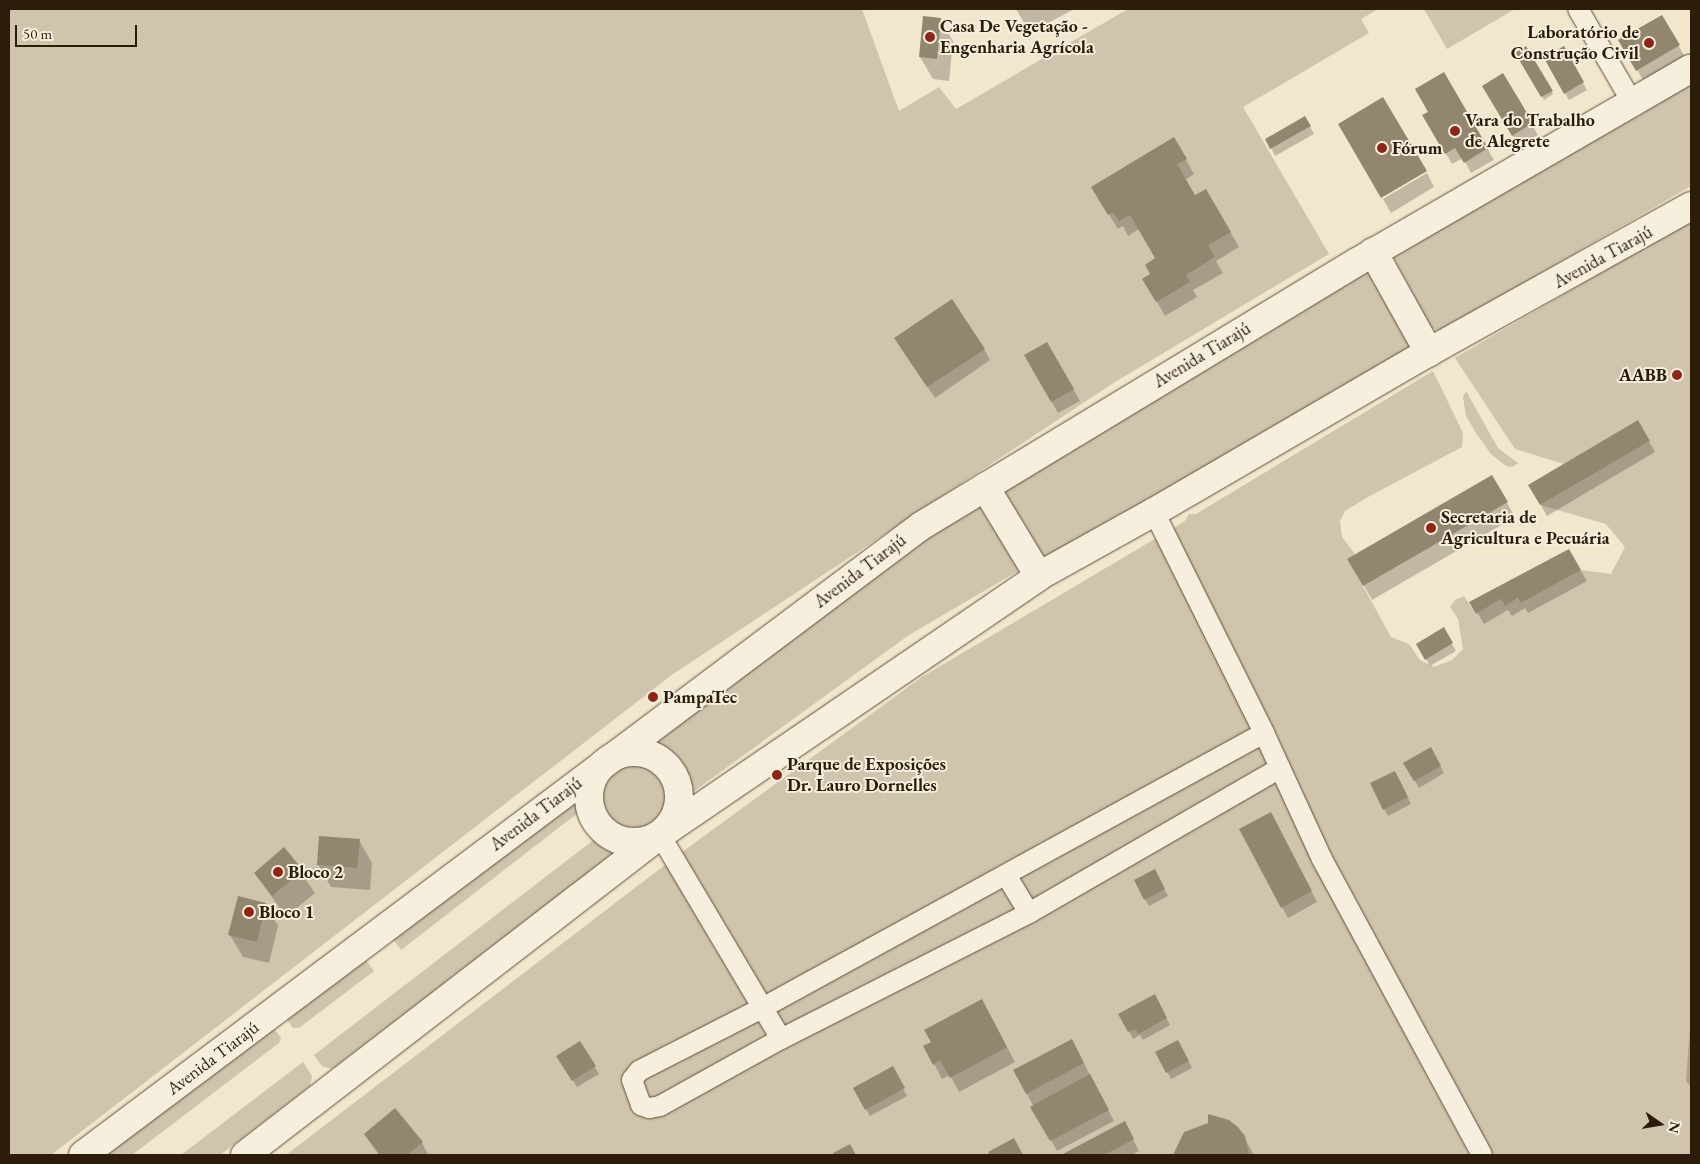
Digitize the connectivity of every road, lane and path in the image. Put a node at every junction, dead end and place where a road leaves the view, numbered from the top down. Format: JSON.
{"nodes":[{"id":1,"x":1578,"y":9,"type":"edge"},
{"id":2,"x":1691,"y":68,"type":"edge"},
{"id":3,"x":1632,"y":102,"type":"junction"},
{"id":4,"x":1691,"y":206,"type":"edge"},
{"id":5,"x":1373,"y":252,"type":"junction"},
{"id":6,"x":1429,"y":352,"type":"junction"},
{"id":7,"x":985,"y":487,"type":"junction"},
{"id":8,"x":1154,"y":512,"type":"junction"},
{"id":9,"x":1039,"y":576,"type":"junction"},
{"id":10,"x":1264,"y":733,"type":"junction"},
{"id":11,"x":608,"y":759,"type":"junction"},
{"id":12,"x":1280,"y":768,"type":"junction"},
{"id":13,"x":660,"y":835,"type":"junction"},
{"id":14,"x":1006,"y":875,"type":"junction"},
{"id":15,"x":1029,"y":913,"type":"junction"},
{"id":16,"x":764,"y":1007,"type":"junction"},
{"id":17,"x":781,"y":1039,"type":"junction"},
{"id":18,"x":83,"y":1155,"type":"edge"},
{"id":19,"x":246,"y":1155,"type":"edge"},
{"id":20,"x":1482,"y":1155,"type":"edge"}],
"edges":[{"from":1,"to":3,"type":"street"},
{"from":2,"to":3,"type":"main road","name":"Avenida Tiarajú"},
{"from":3,"to":5,"type":"main road","name":"Avenida Tiarajú"},
{"from":4,"to":6,"type":"main road","name":"Avenida Tiarajú"},
{"from":5,"to":6,"type":"main road"},
{"from":5,"to":7,"type":"main road","name":"Avenida Tiarajú"},
{"from":6,"to":8,"type":"main road","name":"Avenida Tiarajú"},
{"from":7,"to":9,"type":"main road"},
{"from":7,"to":11,"type":"main road","name":"Avenida Tiarajú"},
{"from":8,"to":9,"type":"main road","name":"Avenida Tiarajú"},
{"from":8,"to":10,"type":"street"},
{"from":9,"to":13,"type":"main road","name":"Avenida Tiarajú"},
{"from":10,"to":12,"type":"street"},
{"from":10,"to":14,"type":"street"},
{"from":11,"to":13,"type":"main road"},
{"from":11,"to":13,"type":"main road"},
{"from":11,"to":18,"type":"main road","name":"Avenida Tiarajú"},
{"from":12,"to":15,"type":"street"},
{"from":12,"to":20,"type":"street"},
{"from":13,"to":16,"type":"street"},
{"from":13,"to":19,"type":"main road","name":"Avenida Tiarajú"},
{"from":14,"to":15,"type":"street"},
{"from":14,"to":16,"type":"street"},
{"from":15,"to":17,"type":"street"},
{"from":16,"to":17,"type":"street"},
{"from":16,"to":17,"type":"street"}]}
